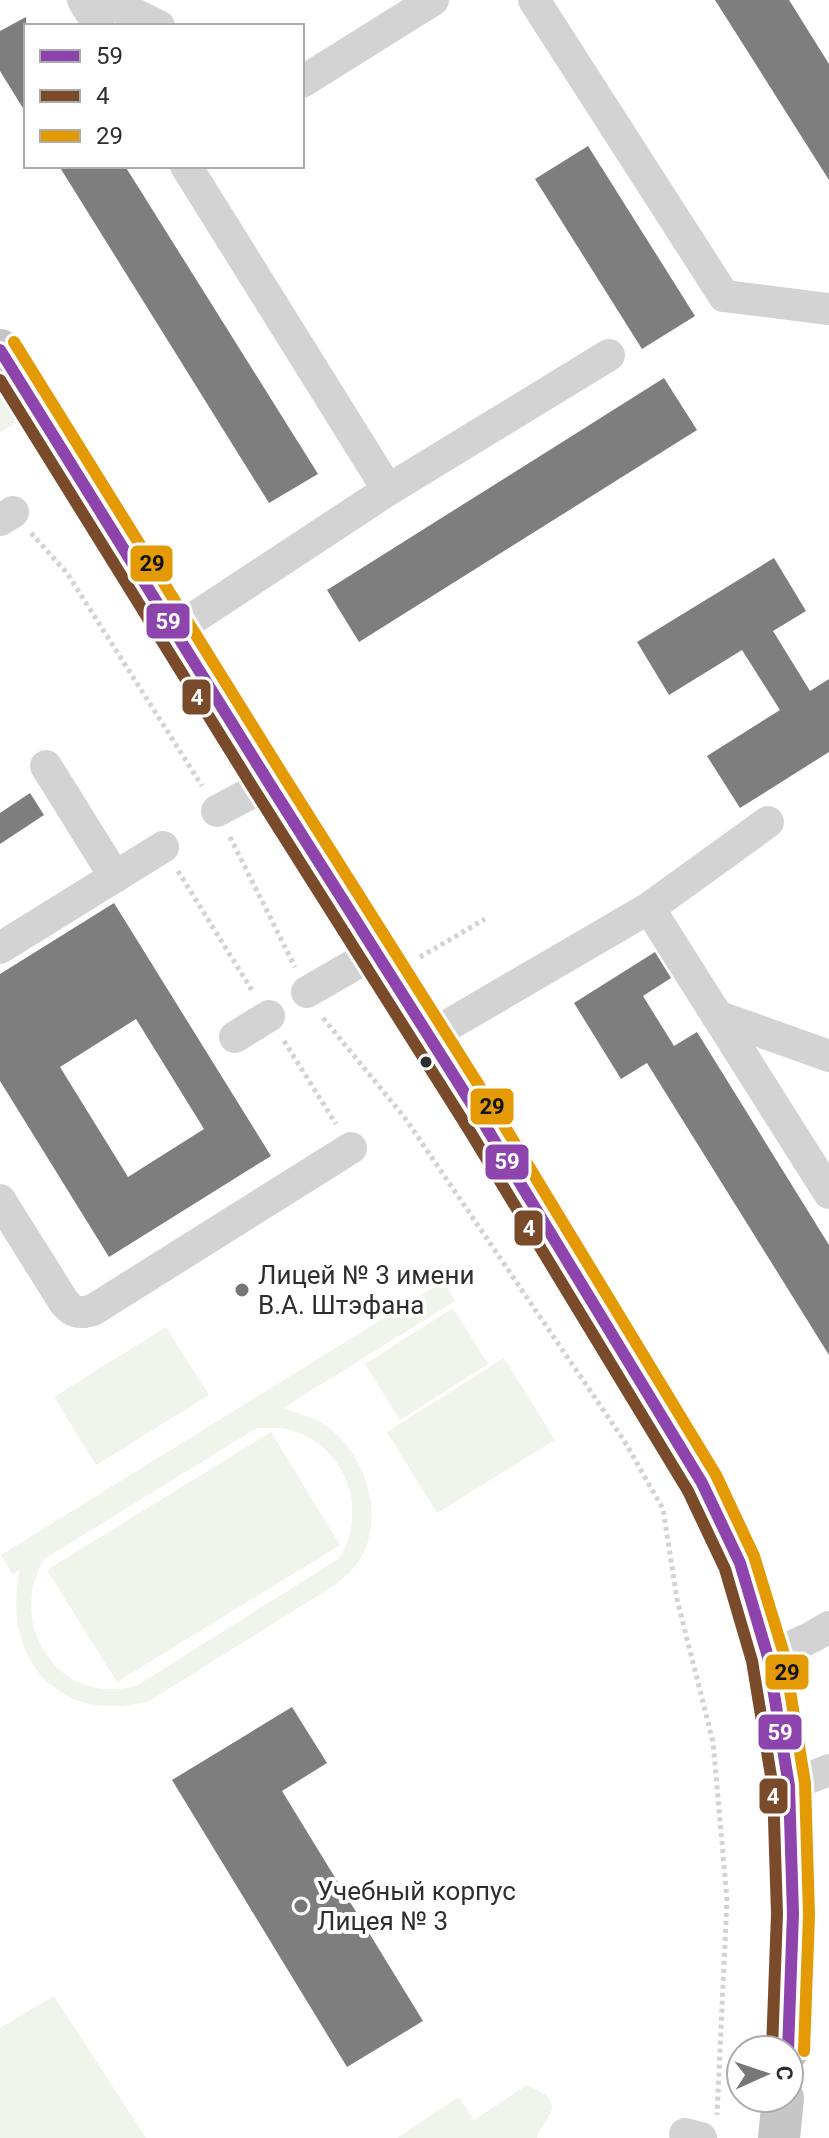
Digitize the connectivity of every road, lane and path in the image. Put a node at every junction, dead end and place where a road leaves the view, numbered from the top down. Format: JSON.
{"nodes":[{"id":1,"x":83,"y":0,"type":"edge"},
{"id":2,"x":106,"y":0,"type":"edge"},
{"id":3,"x":433,"y":0,"type":"edge"},
{"id":4,"x":534,"y":0,"type":"edge"},
{"id":5,"x":98,"y":24,"type":"edge"},
{"id":6,"x":155,"y":24,"type":"edge"},
{"id":7,"x":304,"y":81,"type":"edge"},
{"id":8,"x":187,"y":168,"type":"edge"},
{"id":9,"x":829,"y":309,"type":"edge"},
{"id":10,"x":0,"y":350,"type":"edge"},
{"id":11,"x":609,"y":355,"type":"dead end"},
{"id":12,"x":388,"y":490,"type":"junction"},
{"id":13,"x":7,"y":516,"type":"edge"},
{"id":14,"x":174,"y":631,"type":"junction"},
{"id":15,"x":46,"y":766,"type":"dead end"},
{"id":16,"x":269,"y":783,"type":"junction"},
{"id":17,"x":217,"y":811,"type":"junction"},
{"id":18,"x":768,"y":822,"type":"dead end"},
{"id":19,"x":163,"y":847,"type":"dead end"},
{"id":20,"x":115,"y":877,"type":"junction"},
{"id":21,"x":649,"y":908,"type":"junction"},
{"id":22,"x":485,"y":919,"type":"dead end"},
{"id":23,"x":0,"y":948,"type":"edge"},
{"id":24,"x":394,"y":957,"type":"junction"},
{"id":25,"x":307,"y":992,"type":"junction"},
{"id":26,"x":269,"y":1016,"type":"dead end"},
{"id":27,"x":717,"y":1016,"type":"junction"},
{"id":28,"x":235,"y":1037,"type":"dead end"},
{"id":29,"x":428,"y":1037,"type":"junction"},
{"id":30,"x":829,"y":1056,"type":"edge"},
{"id":31,"x":351,"y":1148,"type":"dead end"},
{"id":32,"x":829,"y":1193,"type":"edge"},
{"id":33,"x":0,"y":1200,"type":"edge"},
{"id":34,"x":829,"y":1627,"type":"edge"},
{"id":35,"x":768,"y":1657,"type":"junction"},
{"id":36,"x":829,"y":1770,"type":"edge"},
{"id":37,"x":789,"y":1786,"type":"junction"},
{"id":38,"x":789,"y":2034,"type":"edge"},
{"id":39,"x":781,"y":2114,"type":"edge"},
{"id":40,"x":701,"y":2131,"type":"edge"},
{"id":41,"x":779,"y":2138,"type":"edge"}],
"edges":[{"from":1,"to":5,"type":"street"},
{"from":2,"to":6,"type":"street"},
{"from":3,"to":7,"type":"street"},
{"from":4,"to":9,"type":"street"},
{"from":8,"to":12,"type":"street"},
{"from":10,"to":14,"type":"main road"},
{"from":11,"to":12,"type":"street"},
{"from":12,"to":14,"type":"street"},
{"from":13,"to":17,"type":"path"},
{"from":14,"to":16,"type":"main road"},
{"from":15,"to":20,"type":"street"},
{"from":16,"to":17,"type":"street"},
{"from":16,"to":24,"type":"main road"},
{"from":17,"to":25,"type":"path"},
{"from":18,"to":21,"type":"street"},
{"from":19,"to":20,"type":"street"},
{"from":20,"to":23,"type":"street"},
{"from":21,"to":27,"type":"street"},
{"from":21,"to":29,"type":"street"},
{"from":22,"to":24,"type":"path"},
{"from":24,"to":25,"type":"street"},
{"from":24,"to":29,"type":"main road"},
{"from":25,"to":40,"type":"path"},
{"from":26,"to":28,"type":"street"},
{"from":27,"to":30,"type":"street"},
{"from":27,"to":32,"type":"street"},
{"from":29,"to":35,"type":"main road"},
{"from":31,"to":33,"type":"street"},
{"from":34,"to":35,"type":"street"},
{"from":35,"to":37,"type":"main road"},
{"from":36,"to":37,"type":"street"},
{"from":37,"to":38,"type":"main road"},
{"from":39,"to":41,"type":"main road"}]}
